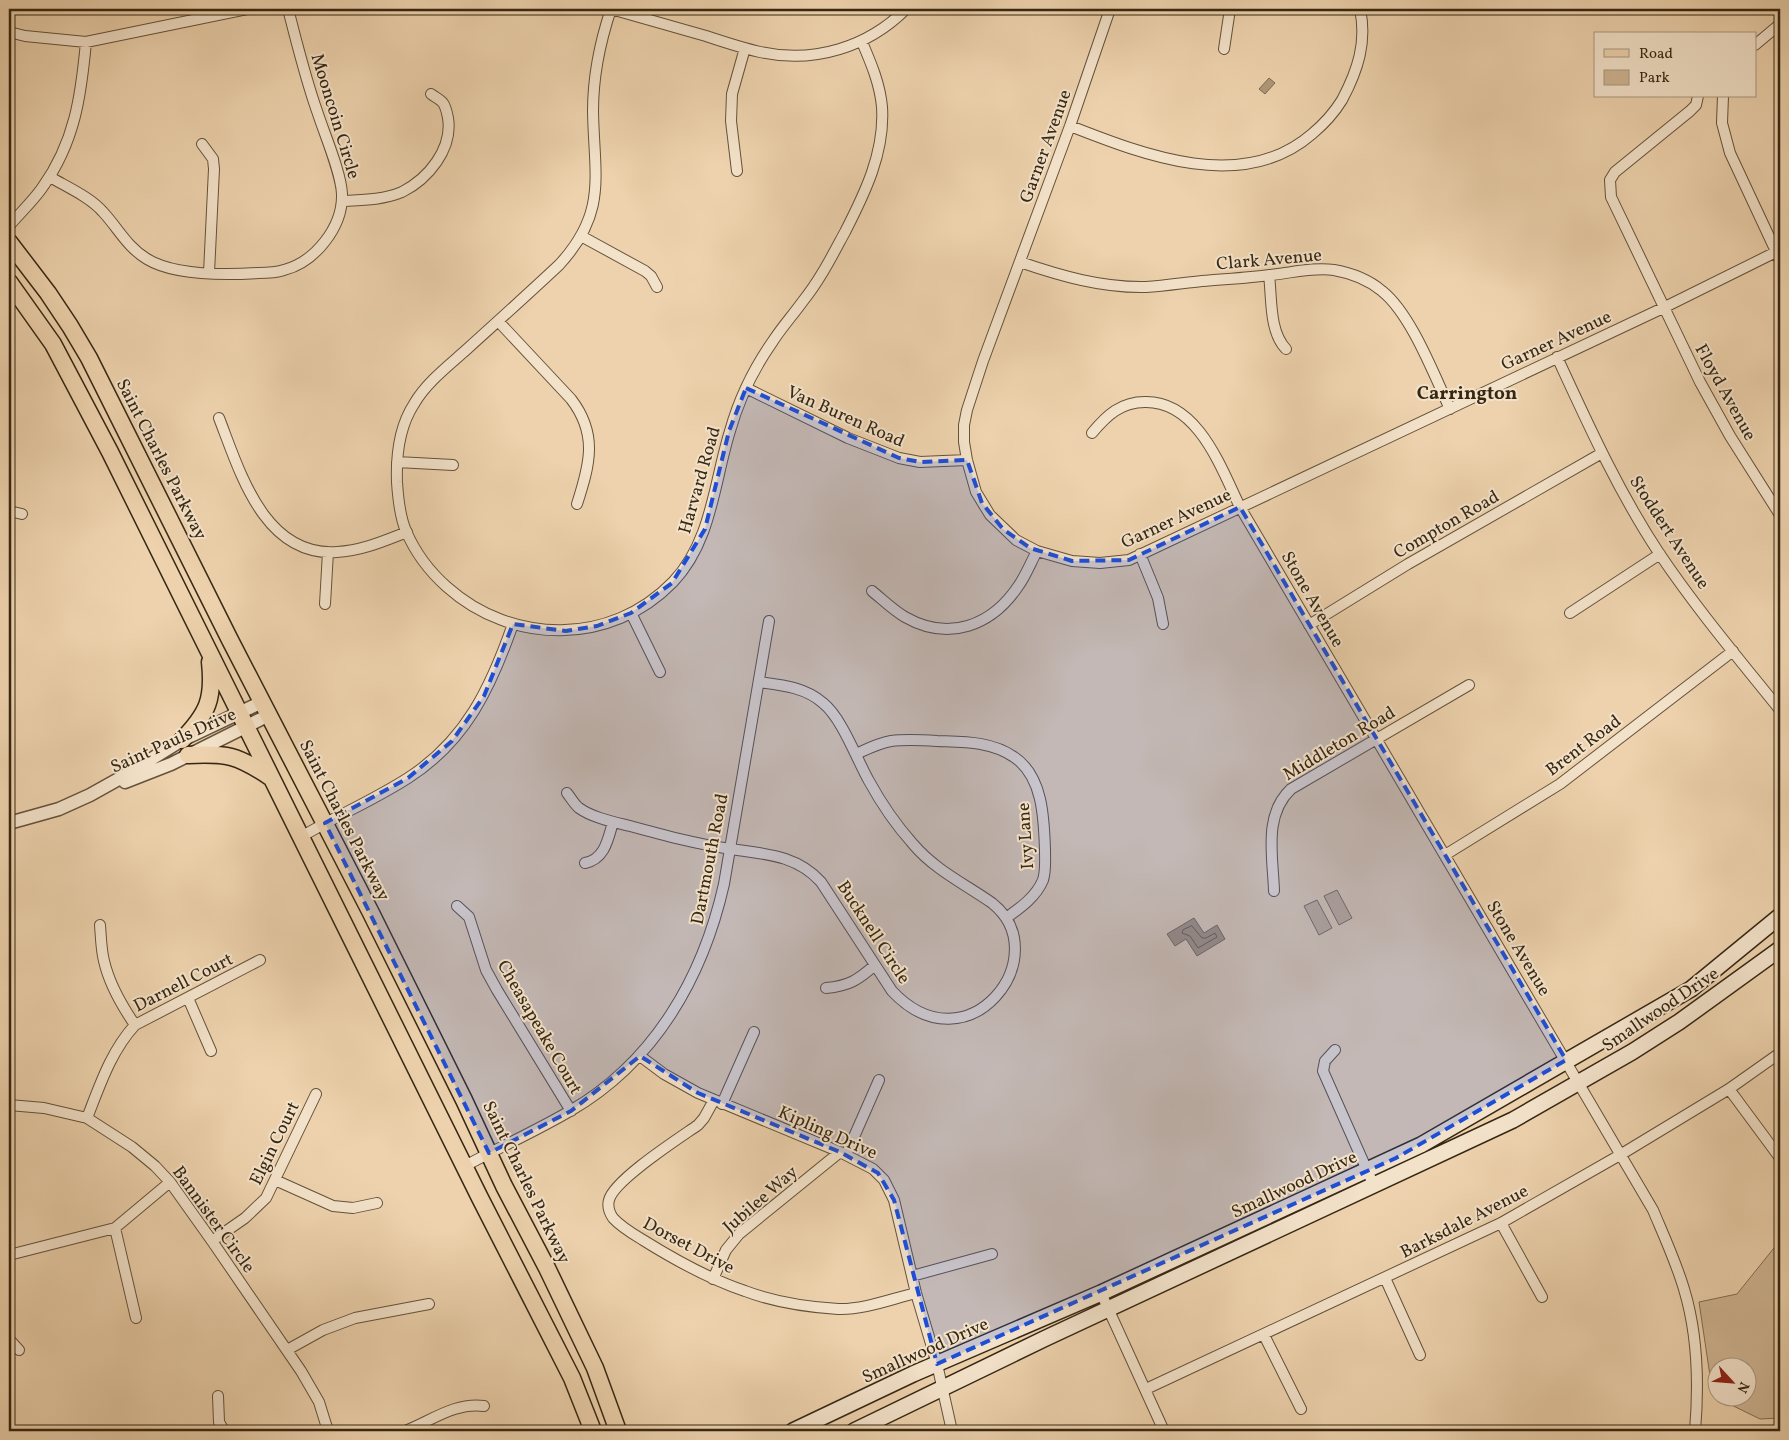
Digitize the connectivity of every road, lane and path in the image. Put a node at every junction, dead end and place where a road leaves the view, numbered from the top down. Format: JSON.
{"nodes":[{"id":1,"x":247,"y":9,"type":"edge"},
{"id":2,"x":288,"y":9,"type":"edge"},
{"id":3,"x":611,"y":9,"type":"edge"},
{"id":4,"x":906,"y":9,"type":"edge"},
{"id":5,"x":1110,"y":9,"type":"edge"},
{"id":6,"x":1230,"y":9,"type":"edge"},
{"id":7,"x":1360,"y":9,"type":"edge"},
{"id":8,"x":227,"y":11,"type":"edge"},
{"id":9,"x":1780,"y":24,"type":"edge"},
{"id":10,"x":9,"y":32,"type":"edge"},
{"id":11,"x":86,"y":42,"type":"junction"},
{"id":12,"x":862,"y":42,"type":"junction"},
{"id":13,"x":1756,"y":44,"type":"edge"},
{"id":14,"x":745,"y":48,"type":"junction"},
{"id":15,"x":1224,"y":49,"type":"dead end"},
{"id":16,"x":431,"y":94,"type":"dead end"},
{"id":17,"x":1698,"y":98,"type":"edge"},
{"id":18,"x":1723,"y":98,"type":"edge"},
{"id":19,"x":1070,"y":126,"type":"junction"},
{"id":20,"x":202,"y":144,"type":"dead end"},
{"id":21,"x":736,"y":171,"type":"dead end"},
{"id":22,"x":50,"y":177,"type":"junction"},
{"id":23,"x":342,"y":201,"type":"junction"},
{"id":24,"x":9,"y":226,"type":"edge"},
{"id":25,"x":581,"y":236,"type":"junction"},
{"id":26,"x":9,"y":242,"type":"edge"},
{"id":27,"x":1779,"y":254,"type":"edge"},
{"id":28,"x":1020,"y":262,"type":"junction"},
{"id":29,"x":209,"y":273,"type":"junction"},
{"id":30,"x":1269,"y":275,"type":"junction"},
{"id":31,"x":9,"y":282,"type":"edge"},
{"id":32,"x":657,"y":287,"type":"dead end"},
{"id":33,"x":1663,"y":308,"type":"junction"},
{"id":34,"x":498,"y":321,"type":"junction"},
{"id":35,"x":1286,"y":349,"type":"dead end"},
{"id":36,"x":1557,"y":357,"type":"junction"},
{"id":37,"x":746,"y":388,"type":"junction"},
{"id":38,"x":1450,"y":409,"type":"junction"},
{"id":39,"x":219,"y":418,"type":"dead end"},
{"id":40,"x":1092,"y":434,"type":"dead end"},
{"id":41,"x":1602,"y":454,"type":"junction"},
{"id":42,"x":967,"y":460,"type":"junction"},
{"id":43,"x":397,"y":462,"type":"junction"},
{"id":44,"x":453,"y":465,"type":"dead end"},
{"id":45,"x":577,"y":504,"type":"dead end"},
{"id":46,"x":1240,"y":507,"type":"junction"},
{"id":47,"x":9,"y":512,"type":"edge"},
{"id":48,"x":22,"y":514,"type":"dead end"},
{"id":49,"x":1780,"y":515,"type":"edge"},
{"id":50,"x":407,"y":532,"type":"junction"},
{"id":51,"x":1037,"y":551,"type":"junction"},
{"id":52,"x":328,"y":552,"type":"junction"},
{"id":53,"x":1140,"y":554,"type":"junction"},
{"id":54,"x":1660,"y":554,"type":"junction"},
{"id":55,"x":872,"y":591,"type":"dead end"},
{"id":56,"x":325,"y":604,"type":"dead end"},
{"id":57,"x":631,"y":613,"type":"junction"},
{"id":58,"x":1570,"y":613,"type":"dead end"},
{"id":59,"x":769,"y":621,"type":"dead end"},
{"id":60,"x":513,"y":624,"type":"junction"},
{"id":61,"x":1163,"y":624,"type":"dead end"},
{"id":62,"x":1309,"y":625,"type":"junction"},
{"id":63,"x":1733,"y":651,"type":"junction"},
{"id":64,"x":209,"y":652,"type":"junction"},
{"id":65,"x":660,"y":672,"type":"dead end"},
{"id":66,"x":759,"y":682,"type":"junction"},
{"id":67,"x":1470,"y":685,"type":"dead end"},
{"id":68,"x":265,"y":709,"type":"junction"},
{"id":69,"x":1780,"y":710,"type":"edge"},
{"id":70,"x":243,"y":720,"type":"junction"},
{"id":71,"x":1377,"y":738,"type":"junction"},
{"id":72,"x":182,"y":740,"type":"junction"},
{"id":73,"x":856,"y":754,"type":"junction"},
{"id":74,"x":188,"y":756,"type":"junction"},
{"id":75,"x":272,"y":778,"type":"junction"},
{"id":76,"x":567,"y":794,"type":"dead end"},
{"id":77,"x":90,"y":795,"type":"junction"},
{"id":78,"x":613,"y":822,"type":"junction"},
{"id":79,"x":9,"y":823,"type":"edge"},
{"id":80,"x":325,"y":823,"type":"junction"},
{"id":81,"x":301,"y":837,"type":"junction"},
{"id":82,"x":729,"y":849,"type":"junction"},
{"id":83,"x":1445,"y":855,"type":"junction"},
{"id":84,"x":586,"y":863,"type":"dead end"},
{"id":85,"x":1274,"y":891,"type":"dead end"},
{"id":86,"x":457,"y":906,"type":"dead end"},
{"id":87,"x":1780,"y":916,"type":"edge"},
{"id":88,"x":1006,"y":918,"type":"junction"},
{"id":89,"x":100,"y":925,"type":"dead end"},
{"id":90,"x":1780,"y":949,"type":"edge"},
{"id":91,"x":260,"y":960,"type":"dead end"},
{"id":92,"x":875,"y":965,"type":"junction"},
{"id":93,"x":826,"y":988,"type":"dead end"},
{"id":94,"x":188,"y":998,"type":"junction"},
{"id":95,"x":135,"y":1025,"type":"junction"},
{"id":96,"x":754,"y":1032,"type":"dead end"},
{"id":97,"x":1336,"y":1050,"type":"dead end"},
{"id":98,"x":211,"y":1051,"type":"dead end"},
{"id":99,"x":1780,"y":1052,"type":"edge"},
{"id":100,"x":640,"y":1056,"type":"junction"},
{"id":101,"x":1566,"y":1060,"type":"junction"},
{"id":102,"x":879,"y":1080,"type":"dead end"},
{"id":103,"x":1579,"y":1083,"type":"junction"},
{"id":104,"x":1729,"y":1089,"type":"junction"},
{"id":105,"x":316,"y":1094,"type":"dead end"},
{"id":106,"x":718,"y":1102,"type":"junction"},
{"id":107,"x":9,"y":1105,"type":"edge"},
{"id":108,"x":571,"y":1111,"type":"junction"},
{"id":109,"x":87,"y":1118,"type":"junction"},
{"id":110,"x":489,"y":1153,"type":"junction"},
{"id":111,"x":843,"y":1153,"type":"junction"},
{"id":112,"x":1620,"y":1155,"type":"junction"},
{"id":113,"x":1780,"y":1158,"type":"edge"},
{"id":114,"x":465,"y":1166,"type":"junction"},
{"id":115,"x":1368,"y":1171,"type":"junction"},
{"id":116,"x":275,"y":1180,"type":"junction"},
{"id":117,"x":170,"y":1182,"type":"junction"},
{"id":118,"x":1374,"y":1186,"type":"junction"},
{"id":119,"x":377,"y":1203,"type":"dead end"},
{"id":120,"x":1500,"y":1223,"type":"junction"},
{"id":121,"x":115,"y":1228,"type":"junction"},
{"id":122,"x":212,"y":1241,"type":"junction"},
{"id":123,"x":992,"y":1254,"type":"dead end"},
{"id":124,"x":9,"y":1255,"type":"edge"},
{"id":125,"x":912,"y":1276,"type":"junction"},
{"id":126,"x":1385,"y":1278,"type":"junction"},
{"id":127,"x":713,"y":1279,"type":"junction"},
{"id":128,"x":1101,"y":1292,"type":"junction"},
{"id":129,"x":916,"y":1293,"type":"junction"},
{"id":130,"x":1542,"y":1297,"type":"dead end"},
{"id":131,"x":429,"y":1304,"type":"dead end"},
{"id":132,"x":1109,"y":1309,"type":"junction"},
{"id":133,"x":136,"y":1318,"type":"dead end"},
{"id":134,"x":1264,"y":1334,"type":"junction"},
{"id":135,"x":9,"y":1339,"type":"edge"},
{"id":136,"x":19,"y":1350,"type":"dead end"},
{"id":137,"x":287,"y":1350,"type":"junction"},
{"id":138,"x":1420,"y":1355,"type":"dead end"},
{"id":139,"x":937,"y":1364,"type":"junction"},
{"id":140,"x":942,"y":1388,"type":"junction"},
{"id":141,"x":1146,"y":1389,"type":"junction"},
{"id":142,"x":218,"y":1396,"type":"dead end"},
{"id":143,"x":484,"y":1406,"type":"dead end"},
{"id":144,"x":1301,"y":1409,"type":"dead end"},
{"id":145,"x":618,"y":1428,"type":"edge"},
{"id":146,"x":224,"y":1431,"type":"edge"},
{"id":147,"x":328,"y":1431,"type":"edge"},
{"id":148,"x":405,"y":1431,"type":"edge"},
{"id":149,"x":593,"y":1431,"type":"edge"},
{"id":150,"x":793,"y":1431,"type":"edge"},
{"id":151,"x":854,"y":1431,"type":"edge"},
{"id":152,"x":952,"y":1431,"type":"edge"},
{"id":153,"x":1164,"y":1431,"type":"edge"},
{"id":154,"x":1694,"y":1431,"type":"edge"}],
"edges":[{"from":1,"to":8,"type":"street"},
{"from":2,"to":23,"type":"street","name":"Mooncoin Circle"},
{"from":3,"to":14,"type":"street"},
{"from":3,"to":25,"type":"street","name":"Harvard Road"},
{"from":4,"to":12,"type":"street"},
{"from":5,"to":19,"type":"street","name":"Garner Avenue"},
{"from":6,"to":15,"type":"street"},
{"from":7,"to":19,"type":"street"},
{"from":8,"to":11,"type":"street"},
{"from":9,"to":13,"type":"street"},
{"from":10,"to":11,"type":"street"},
{"from":11,"to":22,"type":"street"},
{"from":12,"to":14,"type":"street"},
{"from":12,"to":37,"type":"street","name":"Harvard Road"},
{"from":14,"to":21,"type":"street"},
{"from":16,"to":23,"type":"street"},
{"from":17,"to":33,"type":"street","name":"Floyd Avenue"},
{"from":18,"to":27,"type":"street"},
{"from":19,"to":28,"type":"street","name":"Garner Avenue"},
{"from":20,"to":29,"type":"street"},
{"from":22,"to":24,"type":"street"},
{"from":22,"to":29,"type":"street","name":"Mooncoin Circle"},
{"from":23,"to":29,"type":"street","name":"Mooncoin Circle"},
{"from":25,"to":32,"type":"street"},
{"from":25,"to":34,"type":"street","name":"Harvard Road"},
{"from":26,"to":68,"type":"main road","name":"Saint Charles Parkway"},
{"from":27,"to":33,"type":"street","name":"Garner Avenue"},
{"from":28,"to":30,"type":"street","name":"Clark Avenue"},
{"from":28,"to":42,"type":"street","name":"Garner Avenue"},
{"from":30,"to":35,"type":"street"},
{"from":30,"to":38,"type":"street","name":"Clark Avenue"},
{"from":31,"to":64,"type":"main road"},
{"from":33,"to":36,"type":"street","name":"Garner Avenue"},
{"from":33,"to":49,"type":"street","name":"Floyd Avenue"},
{"from":34,"to":43,"type":"street","name":"Harvard Road"},
{"from":34,"to":45,"type":"street"},
{"from":36,"to":38,"type":"street","name":"Garner Avenue"},
{"from":36,"to":41,"type":"street","name":"Stoddert Avenue"},
{"from":37,"to":42,"type":"street","name":"Van Buren Road"},
{"from":37,"to":57,"type":"street","name":"Harvard Road"},
{"from":38,"to":46,"type":"street","name":"Garner Avenue"},
{"from":39,"to":52,"type":"street"},
{"from":40,"to":46,"type":"street","name":"Stone Avenue"},
{"from":41,"to":54,"type":"street","name":"Stoddert Avenue"},
{"from":41,"to":62,"type":"street","name":"Compton Road"},
{"from":42,"to":51,"type":"street","name":"Garner Avenue"},
{"from":43,"to":44,"type":"street"},
{"from":43,"to":50,"type":"street","name":"Harvard Road"},
{"from":46,"to":53,"type":"street","name":"Garner Avenue"},
{"from":46,"to":62,"type":"street","name":"Stone Avenue"},
{"from":47,"to":48,"type":"street"},
{"from":50,"to":52,"type":"street"},
{"from":50,"to":60,"type":"street","name":"Harvard Road"},
{"from":51,"to":53,"type":"street","name":"Garner Avenue"},
{"from":51,"to":55,"type":"street"},
{"from":52,"to":56,"type":"street"},
{"from":53,"to":61,"type":"street"},
{"from":54,"to":58,"type":"street"},
{"from":54,"to":63,"type":"street","name":"Stoddert Avenue"},
{"from":57,"to":60,"type":"street","name":"Harvard Road"},
{"from":57,"to":65,"type":"street"},
{"from":59,"to":66,"type":"street","name":"Dartmouth Road"},
{"from":60,"to":80,"type":"street"},
{"from":62,"to":71,"type":"street","name":"Stone Avenue"},
{"from":63,"to":69,"type":"street","name":"Stoddert Avenue"},
{"from":63,"to":83,"type":"street","name":"Brent Road"},
{"from":64,"to":70,"type":"main road"},
{"from":64,"to":72,"type":"main road"},
{"from":66,"to":73,"type":"street","name":"Bucknell Circle"},
{"from":66,"to":82,"type":"street","name":"Dartmouth Road"},
{"from":67,"to":71,"type":"street","name":"Middleton Road"},
{"from":68,"to":70,"type":"street","name":"Saint Pauls Drive"},
{"from":68,"to":80,"type":"main road","name":"Saint Charles Parkway"},
{"from":70,"to":72,"type":"street","name":"Saint Pauls Drive"},
{"from":70,"to":74,"type":"street","name":"Saint Pauls Drive"},
{"from":70,"to":75,"type":"main road"},
{"from":71,"to":83,"type":"street","name":"Stone Avenue"},
{"from":71,"to":85,"type":"street","name":"Middleton Road"},
{"from":72,"to":77,"type":"street","name":"Saint Pauls Drive"},
{"from":73,"to":88,"type":"street","name":"Bucknell Circle"},
{"from":73,"to":88,"type":"street","name":"Ivy Lane"},
{"from":74,"to":75,"type":"main road"},
{"from":74,"to":77,"type":"street","name":"Saint Pauls Drive"},
{"from":75,"to":81,"type":"main road"},
{"from":76,"to":78,"type":"street","name":"Bucknell Circle"},
{"from":77,"to":79,"type":"street","name":"Saint Pauls Drive"},
{"from":78,"to":82,"type":"street","name":"Bucknell Circle"},
{"from":78,"to":84,"type":"street"},
{"from":80,"to":81,"type":"street"},
{"from":80,"to":110,"type":"main road","name":"Saint Charles Parkway"},
{"from":81,"to":114,"type":"main road"},
{"from":82,"to":92,"type":"street","name":"Bucknell Circle"},
{"from":82,"to":100,"type":"street","name":"Dartmouth Road"},
{"from":83,"to":101,"type":"street","name":"Stone Avenue"},
{"from":86,"to":108,"type":"street","name":"Cheasapeake Court"},
{"from":87,"to":101,"type":"main road","name":"Smallwood Drive"},
{"from":88,"to":92,"type":"street","name":"Bucknell Circle"},
{"from":89,"to":95,"type":"street"},
{"from":90,"to":103,"type":"main road","name":"Smallwood Drive"},
{"from":91,"to":94,"type":"street","name":"Darnell Court"},
{"from":92,"to":93,"type":"street"},
{"from":94,"to":95,"type":"street","name":"Darnell Court"},
{"from":94,"to":98,"type":"street"},
{"from":95,"to":109,"type":"street","name":"Darnell Court"},
{"from":96,"to":106,"type":"street"},
{"from":97,"to":115,"type":"street"},
{"from":99,"to":104,"type":"street","name":"Barksdale Avenue"},
{"from":100,"to":106,"type":"street","name":"Kipling Drive"},
{"from":100,"to":108,"type":"street","name":"Dartmouth Road"},
{"from":101,"to":103,"type":"street","name":"Stone Avenue"},
{"from":101,"to":115,"type":"main road","name":"Smallwood Drive"},
{"from":102,"to":111,"type":"street"},
{"from":103,"to":112,"type":"street","name":"Stone Avenue"},
{"from":103,"to":118,"type":"main road","name":"Smallwood Drive"},
{"from":104,"to":112,"type":"street","name":"Barksdale Avenue"},
{"from":104,"to":113,"type":"street"},
{"from":105,"to":116,"type":"street","name":"Elgin Court"},
{"from":106,"to":111,"type":"street","name":"Kipling Drive"},
{"from":106,"to":127,"type":"street","name":"Dorset Drive"},
{"from":107,"to":109,"type":"street","name":"Bannister Circle"},
{"from":108,"to":110,"type":"street","name":"Dartmouth Road"},
{"from":109,"to":117,"type":"street","name":"Bannister Circle"},
{"from":110,"to":114,"type":"street","name":"Dartmouth Road"},
{"from":110,"to":145,"type":"main road","name":"Saint Charles Parkway"},
{"from":111,"to":125,"type":"street","name":"Kipling Drive"},
{"from":111,"to":127,"type":"street","name":"Jubilee Way"},
{"from":112,"to":120,"type":"street","name":"Barksdale Avenue"},
{"from":112,"to":154,"type":"street","name":"Stone Avenue"},
{"from":114,"to":149,"type":"main road"},
{"from":115,"to":118,"type":"street"},
{"from":115,"to":128,"type":"main road","name":"Smallwood Drive"},
{"from":116,"to":119,"type":"street"},
{"from":116,"to":122,"type":"street","name":"Elgin Court"},
{"from":117,"to":121,"type":"street"},
{"from":117,"to":122,"type":"street","name":"Bannister Circle"},
{"from":118,"to":132,"type":"main road","name":"Smallwood Drive"},
{"from":120,"to":126,"type":"street","name":"Barksdale Avenue"},
{"from":120,"to":130,"type":"street"},
{"from":121,"to":124,"type":"street"},
{"from":121,"to":133,"type":"street"},
{"from":122,"to":137,"type":"street","name":"Bannister Circle"},
{"from":123,"to":125,"type":"street"},
{"from":125,"to":129,"type":"street","name":"Kipling Drive"},
{"from":126,"to":134,"type":"street","name":"Barksdale Avenue"},
{"from":126,"to":138,"type":"street"},
{"from":127,"to":129,"type":"street","name":"Dorset Drive"},
{"from":128,"to":132,"type":"street"},
{"from":128,"to":139,"type":"main road","name":"Smallwood Drive"},
{"from":129,"to":139,"type":"street","name":"Kipling Drive"},
{"from":131,"to":137,"type":"street"},
{"from":132,"to":140,"type":"main road","name":"Smallwood Drive"},
{"from":132,"to":141,"type":"street"},
{"from":134,"to":141,"type":"street","name":"Barksdale Avenue"},
{"from":134,"to":144,"type":"street"},
{"from":135,"to":136,"type":"street"},
{"from":137,"to":147,"type":"street","name":"Bannister Circle"},
{"from":139,"to":140,"type":"street","name":"Kipling Drive"},
{"from":139,"to":150,"type":"main road","name":"Smallwood Drive"},
{"from":140,"to":151,"type":"main road","name":"Smallwood Drive"},
{"from":140,"to":152,"type":"street","name":"Kipling Drive"},
{"from":141,"to":153,"type":"street"},
{"from":142,"to":146,"type":"street"},
{"from":143,"to":148,"type":"street"}]}
